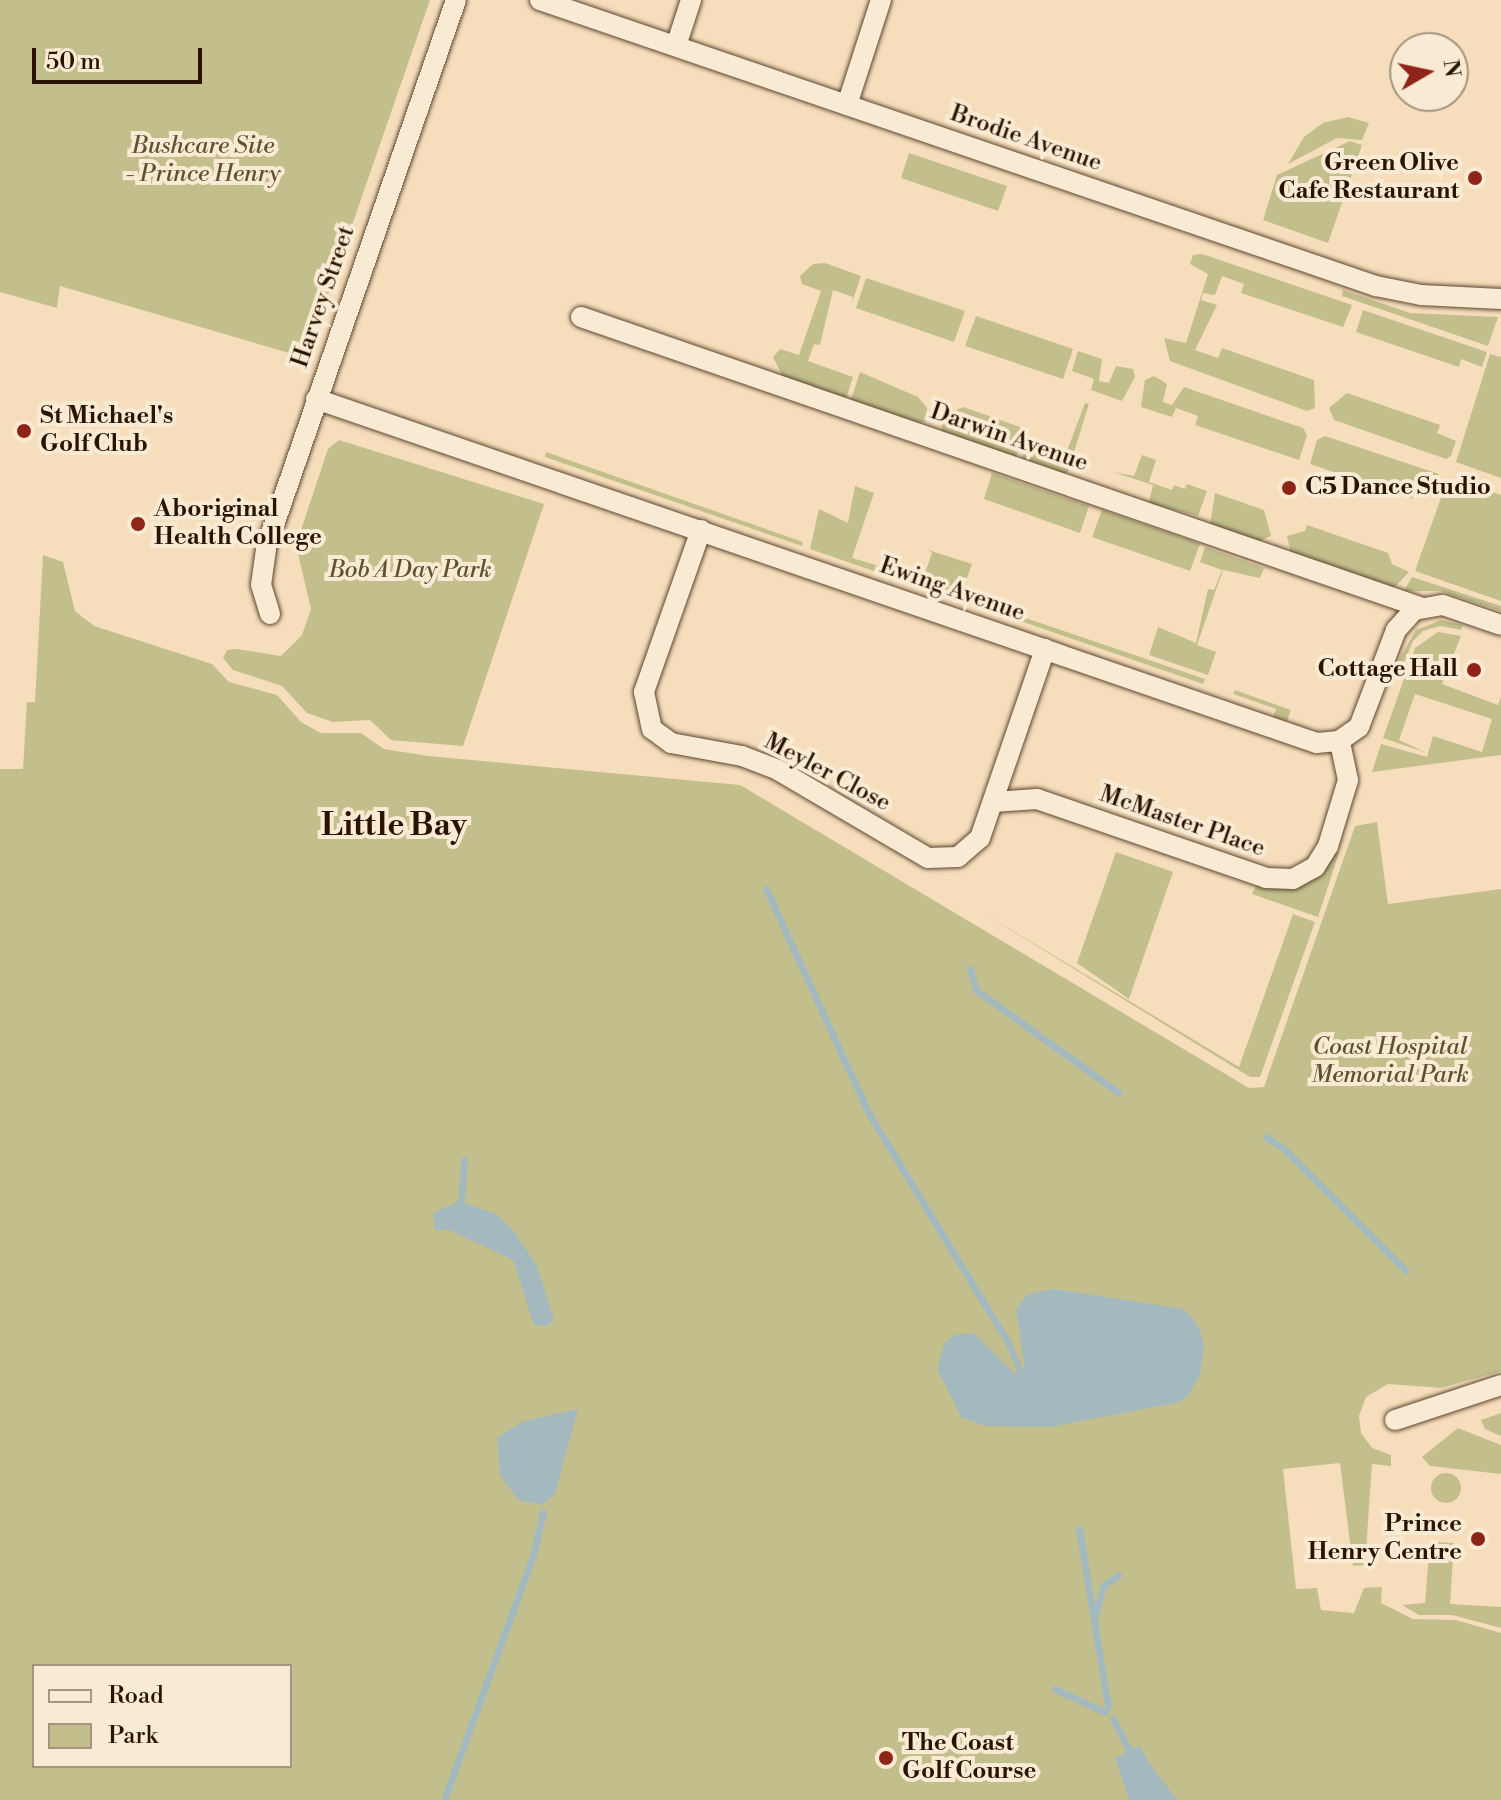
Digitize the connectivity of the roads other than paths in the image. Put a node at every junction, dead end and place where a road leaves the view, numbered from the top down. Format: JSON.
{"nodes":[{"id":1,"x":456,"y":0,"type":"edge"},
{"id":2,"x":540,"y":0,"type":"edge"},
{"id":3,"x":691,"y":0,"type":"edge"},
{"id":4,"x":881,"y":0,"type":"edge"},
{"id":5,"x":676,"y":46,"type":"junction"},
{"id":6,"x":847,"y":105,"type":"junction"},
{"id":7,"x":1501,"y":299,"type":"edge"},
{"id":8,"x":581,"y":317,"type":"dead end"},
{"id":9,"x":316,"y":399,"type":"junction"},
{"id":10,"x":701,"y":530,"type":"junction"},
{"id":11,"x":1420,"y":607,"type":"junction"},
{"id":12,"x":270,"y":614,"type":"dead end"},
{"id":13,"x":1501,"y":625,"type":"edge"},
{"id":14,"x":1045,"y":649,"type":"junction"},
{"id":15,"x":1340,"y":741,"type":"junction"},
{"id":16,"x":993,"y":802,"type":"junction"},
{"id":17,"x":1501,"y":1385,"type":"edge"},
{"id":18,"x":1395,"y":1420,"type":"dead end"}],
"edges":[{"from":1,"to":9,"type":"street","name":"Harvey Street"},
{"from":2,"to":5,"type":"street","name":"Brodie Avenue"},
{"from":3,"to":5,"type":"street"},
{"from":4,"to":6,"type":"street"},
{"from":5,"to":6,"type":"street","name":"Brodie Avenue"},
{"from":6,"to":7,"type":"street","name":"Brodie Avenue"},
{"from":8,"to":11,"type":"street","name":"Darwin Avenue"},
{"from":9,"to":10,"type":"street","name":"Ewing Avenue"},
{"from":9,"to":12,"type":"street","name":"Harvey Street"},
{"from":10,"to":14,"type":"street","name":"Ewing Avenue"},
{"from":10,"to":16,"type":"street","name":"Meyler Close"},
{"from":11,"to":13,"type":"street"},
{"from":11,"to":15,"type":"street"},
{"from":14,"to":15,"type":"street","name":"Ewing Avenue"},
{"from":14,"to":16,"type":"street","name":"Meyler Close"},
{"from":15,"to":16,"type":"street","name":"McMaster Place"},
{"from":17,"to":18,"type":"street"}]}
